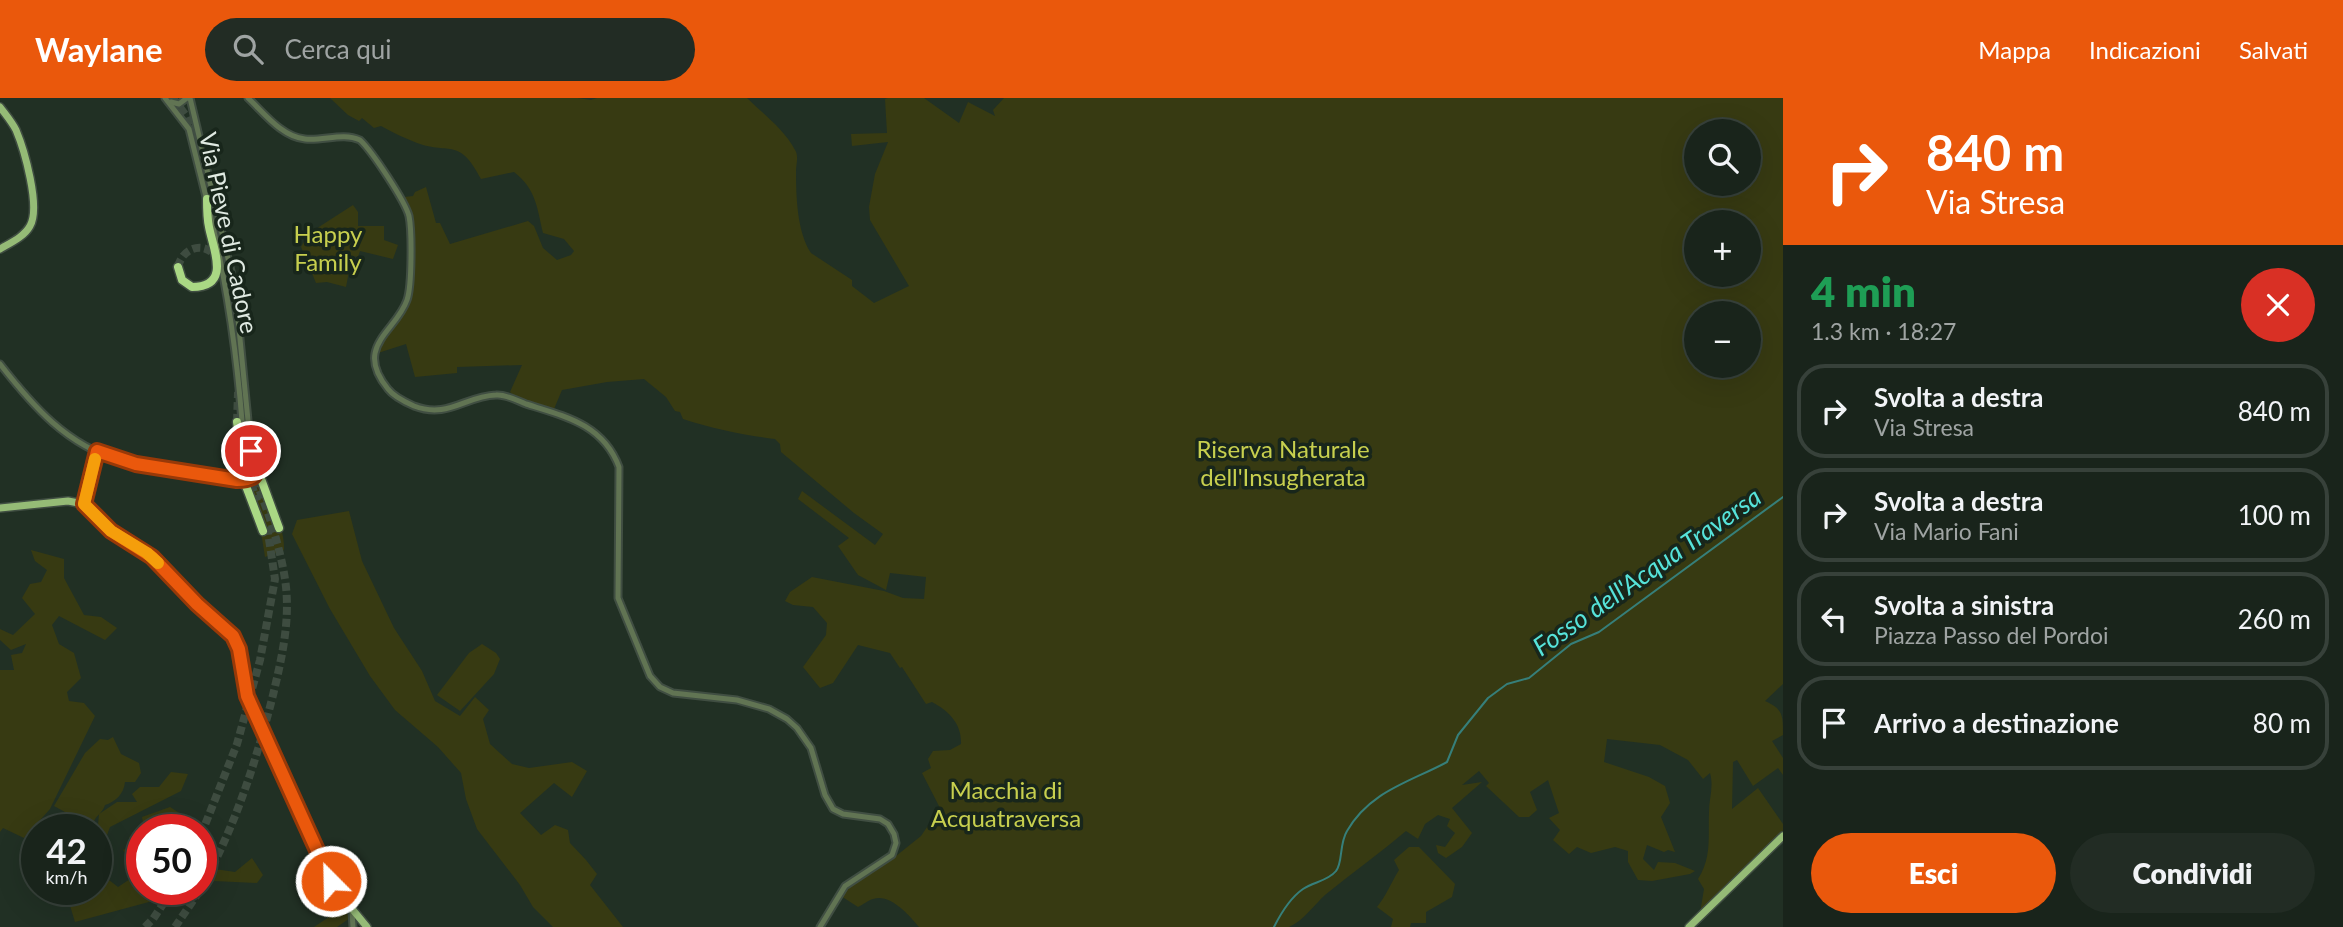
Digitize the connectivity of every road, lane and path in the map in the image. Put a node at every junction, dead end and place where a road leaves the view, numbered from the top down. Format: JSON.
{"nodes":[{"id":1,"x":166,"y":98,"type":"edge"},
{"id":2,"x":188,"y":98,"type":"edge"},
{"id":3,"x":247,"y":98,"type":"edge"},
{"id":4,"x":2,"y":111,"type":"edge"},
{"id":5,"x":207,"y":199,"type":"junction"},
{"id":6,"x":0,"y":249,"type":"edge"},
{"id":7,"x":177,"y":267,"type":"dead end"},
{"id":8,"x":0,"y":364,"type":"edge"},
{"id":9,"x":237,"y":422,"type":"tunnel mouth"},
{"id":10,"x":244,"y":445,"type":"junction"},
{"id":11,"x":97,"y":451,"type":"junction"},
{"id":12,"x":240,"y":466,"type":"junction"},
{"id":13,"x":257,"y":468,"type":"junction"},
{"id":14,"x":233,"y":477,"type":"junction"},
{"id":15,"x":84,"y":504,"type":"junction"},
{"id":16,"x":0,"y":508,"type":"edge"},
{"id":17,"x":279,"y":528,"type":"tunnel mouth"},
{"id":18,"x":263,"y":531,"type":"tunnel mouth"},
{"id":19,"x":1783,"y":836,"type":"edge"},
{"id":20,"x":352,"y":911,"type":"junction"},
{"id":21,"x":353,"y":927,"type":"edge"},
{"id":22,"x":366,"y":927,"type":"edge"},
{"id":23,"x":820,"y":927,"type":"edge"},
{"id":24,"x":1689,"y":927,"type":"edge"}],
"edges":[{"from":1,"to":2,"type":"street","name":"Via Pieve di Cadore"},
{"from":1,"to":5,"type":"street","name":"Via Pieve di Cadore"},
{"from":2,"to":13,"type":"street","name":"Via Pieve di Cadore"},
{"from":3,"to":23,"type":"street"},
{"from":4,"to":6,"type":"main road"},
{"from":5,"to":7,"type":"highway"},
{"from":5,"to":10,"type":"street","name":"Via Pieve di Cadore"},
{"from":8,"to":11,"type":"street"},
{"from":9,"to":10,"type":"highway"},
{"from":10,"to":12,"type":"street","name":"Via Pieve di Cadore"},
{"from":11,"to":14,"type":"street"},
{"from":11,"to":15,"type":"street"},
{"from":12,"to":13,"type":"street"},
{"from":12,"to":14,"type":"street"},
{"from":13,"to":14,"type":"street"},
{"from":13,"to":17,"type":"highway"},
{"from":14,"to":18,"type":"highway"},
{"from":15,"to":16,"type":"main road"},
{"from":15,"to":20,"type":"main road"},
{"from":19,"to":24,"type":"main road"},
{"from":20,"to":21,"type":"street"},
{"from":20,"to":22,"type":"main road"}]}
